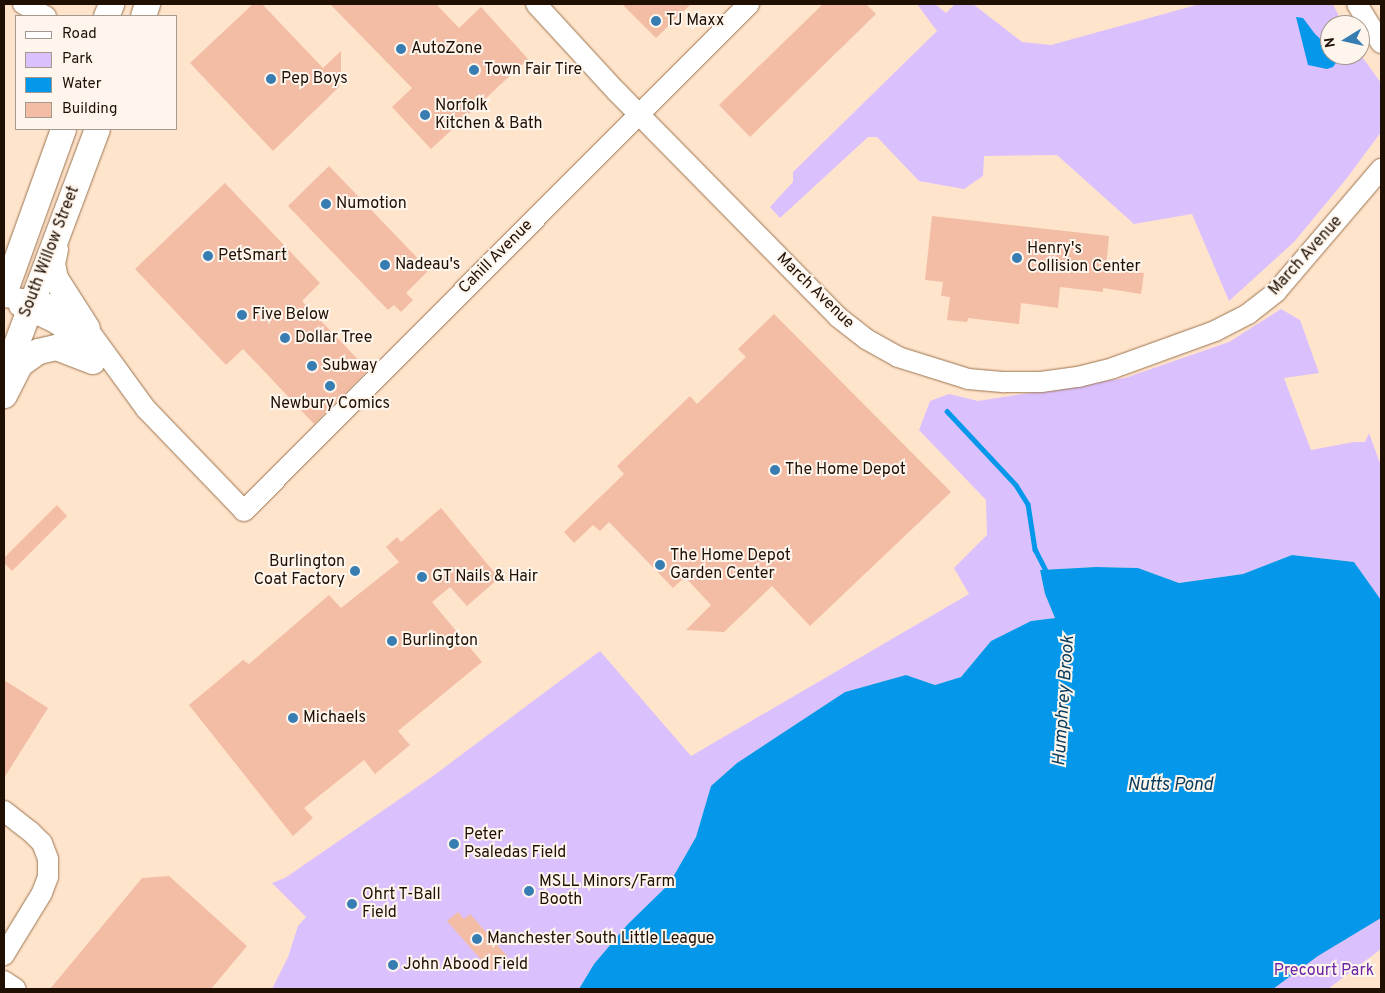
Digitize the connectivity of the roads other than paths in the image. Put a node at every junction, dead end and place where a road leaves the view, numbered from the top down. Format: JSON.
{"nodes":[{"id":1,"x":23,"y":4,"type":"edge"},
{"id":2,"x":536,"y":4,"type":"edge"},
{"id":3,"x":749,"y":4,"type":"edge"},
{"id":4,"x":1357,"y":4,"type":"edge"},
{"id":5,"x":44,"y":15,"type":"edge"},
{"id":6,"x":1381,"y":43,"type":"edge"},
{"id":7,"x":639,"y":113,"type":"junction"},
{"id":8,"x":63,"y":130,"type":"edge"},
{"id":9,"x":97,"y":130,"type":"edge"},
{"id":10,"x":1381,"y":168,"type":"edge"},
{"id":11,"x":60,"y":225,"type":"junction"},
{"id":12,"x":4,"y":293,"type":"edge"},
{"id":13,"x":4,"y":298,"type":"edge"},
{"id":14,"x":30,"y":305,"type":"junction"},
{"id":15,"x":87,"y":328,"type":"junction"},
{"id":16,"x":92,"y":361,"type":"junction"},
{"id":17,"x":4,"y":376,"type":"edge"},
{"id":18,"x":4,"y":395,"type":"edge"},
{"id":19,"x":146,"y":410,"type":"junction"},
{"id":20,"x":4,"y":810,"type":"edge"},
{"id":21,"x":4,"y":955,"type":"edge"},
{"id":22,"x":4,"y":981,"type":"edge"},
{"id":23,"x":16,"y":989,"type":"edge"}],
"edges":[{"from":1,"to":5,"type":"street"},
{"from":2,"to":7,"type":"street","name":"March Avenue"},
{"from":3,"to":7,"type":"street","name":"Cahill Avenue"},
{"from":4,"to":6,"type":"street"},
{"from":7,"to":10,"type":"street","name":"March Avenue"},
{"from":7,"to":19,"type":"street","name":"Cahill Avenue"},
{"from":8,"to":12,"type":"main road","name":"South Willow Street"},
{"from":9,"to":11,"type":"main road","name":"South Willow Street"},
{"from":11,"to":14,"type":"main road","name":"South Willow Street"},
{"from":11,"to":15,"type":"main road"},
{"from":13,"to":14,"type":"street"},
{"from":14,"to":15,"type":"street"},
{"from":14,"to":16,"type":"street"},
{"from":14,"to":17,"type":"main road","name":"South Willow Street"},
{"from":15,"to":19,"type":"street"},
{"from":16,"to":18,"type":"main road"},
{"from":16,"to":19,"type":"street"},
{"from":20,"to":21,"type":"street"},
{"from":22,"to":23,"type":"street"}]}
